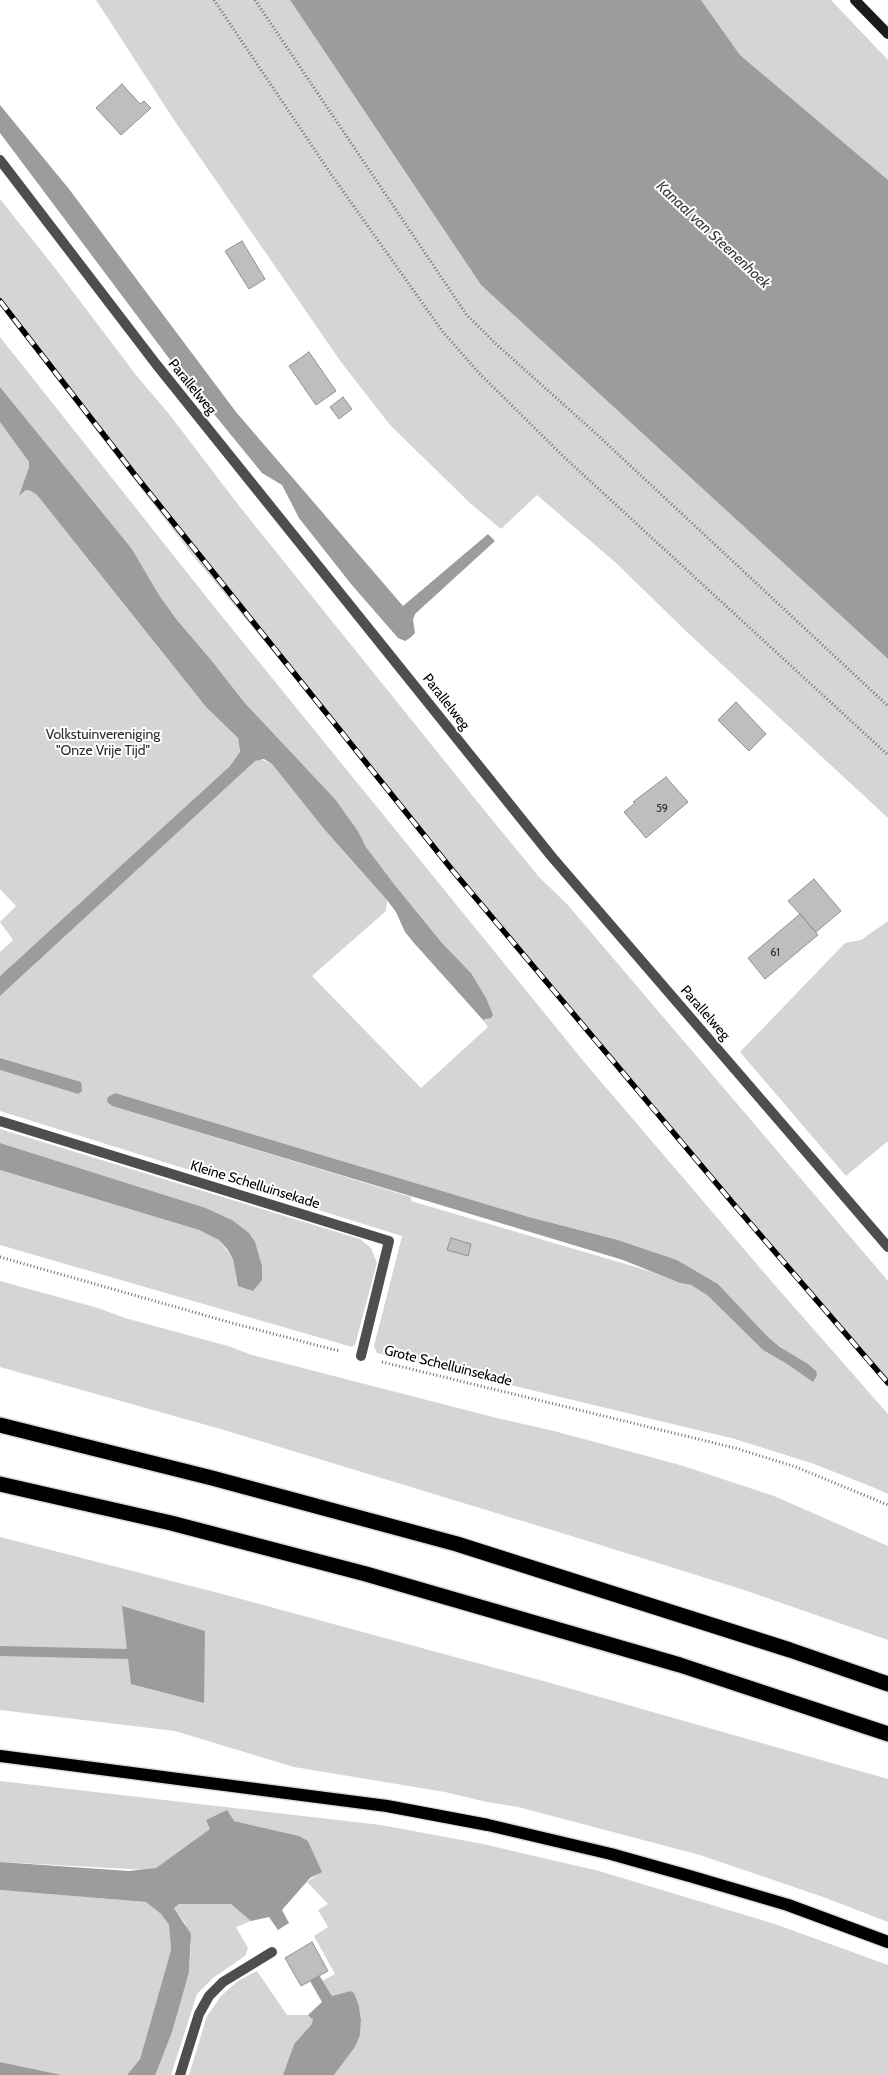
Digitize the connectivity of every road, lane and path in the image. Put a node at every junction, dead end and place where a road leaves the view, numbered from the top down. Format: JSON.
{"nodes":[{"id":1,"x":214,"y":0,"type":"edge"},
{"id":2,"x":255,"y":0,"type":"edge"},
{"id":3,"x":854,"y":0,"type":"edge"},
{"id":4,"x":888,"y":34,"type":"edge"},
{"id":5,"x":0,"y":160,"type":"edge"},
{"id":6,"x":888,"y":706,"type":"edge"},
{"id":7,"x":888,"y":755,"type":"edge"},
{"id":8,"x":0,"y":1121,"type":"edge"},
{"id":9,"x":888,"y":1247,"type":"edge"},
{"id":10,"x":0,"y":1257,"type":"edge"},
{"id":11,"x":361,"y":1356,"type":"junction"},
{"id":12,"x":0,"y":1425,"type":"edge"},
{"id":13,"x":4,"y":1486,"type":"edge"},
{"id":14,"x":888,"y":1505,"type":"edge"},
{"id":15,"x":888,"y":1684,"type":"edge"},
{"id":16,"x":888,"y":1734,"type":"edge"},
{"id":17,"x":0,"y":1756,"type":"edge"},
{"id":18,"x":888,"y":1942,"type":"edge"},
{"id":19,"x":272,"y":1952,"type":"dead end"},
{"id":20,"x":180,"y":2075,"type":"edge"}],
"edges":[{"from":1,"to":7,"type":"path"},
{"from":2,"to":6,"type":"path"},
{"from":3,"to":4,"type":"street"},
{"from":5,"to":9,"type":"street","name":"Parallelweg"},
{"from":8,"to":11,"type":"street","name":"Kleine Schelluinsekade"},
{"from":10,"to":11,"type":"path","name":"Grote Schelluinsekade"},
{"from":11,"to":14,"type":"path","name":"Grote Schelluinsekade"},
{"from":12,"to":15,"type":"highway"},
{"from":13,"to":16,"type":"highway"},
{"from":17,"to":18,"type":"main road"},
{"from":19,"to":20,"type":"street"}]}
